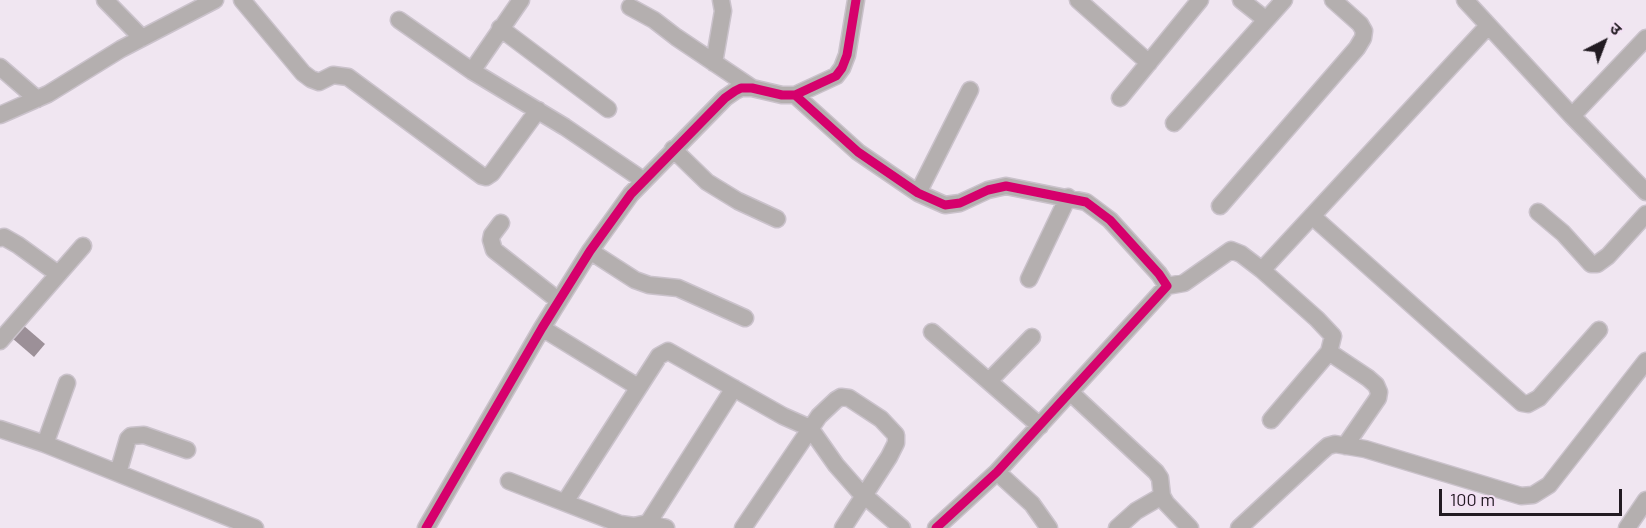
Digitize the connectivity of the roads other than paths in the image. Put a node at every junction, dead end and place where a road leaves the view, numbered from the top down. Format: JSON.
{"nodes":[{"id":1,"x":105,"y":0,"type":"edge"},
{"id":2,"x":215,"y":0,"type":"edge"},
{"id":3,"x":242,"y":0,"type":"edge"},
{"id":4,"x":521,"y":0,"type":"edge"},
{"id":5,"x":721,"y":0,"type":"edge"},
{"id":6,"x":856,"y":0,"type":"edge"},
{"id":7,"x":1078,"y":0,"type":"edge"},
{"id":8,"x":1200,"y":0,"type":"edge"},
{"id":9,"x":1241,"y":0,"type":"edge"},
{"id":10,"x":1284,"y":0,"type":"edge"},
{"id":11,"x":1333,"y":0,"type":"edge"},
{"id":12,"x":1465,"y":0,"type":"edge"},
{"id":13,"x":194,"y":5,"type":"edge"},
{"id":14,"x":630,"y":7,"type":"dead end"},
{"id":15,"x":1265,"y":19,"type":"junction"},
{"id":16,"x":399,"y":20,"type":"dead end"},
{"id":17,"x":1488,"y":26,"type":"junction"},
{"id":18,"x":500,"y":28,"type":"junction"},
{"id":19,"x":142,"y":38,"type":"junction"},
{"id":20,"x":1642,"y":49,"type":"edge"},
{"id":21,"x":714,"y":63,"type":"junction"},
{"id":22,"x":1149,"y":63,"type":"junction"},
{"id":23,"x":0,"y":67,"type":"edge"},
{"id":24,"x":472,"y":70,"type":"junction"},
{"id":25,"x":752,"y":88,"type":"junction"},
{"id":26,"x":970,"y":90,"type":"dead end"},
{"id":27,"x":795,"y":95,"type":"junction"},
{"id":28,"x":1120,"y":98,"type":"dead end"},
{"id":29,"x":38,"y":99,"type":"junction"},
{"id":30,"x":608,"y":109,"type":"dead end"},
{"id":31,"x":538,"y":110,"type":"junction"},
{"id":32,"x":0,"y":115,"type":"edge"},
{"id":33,"x":1572,"y":117,"type":"junction"},
{"id":34,"x":1174,"y":123,"type":"dead end"},
{"id":35,"x":674,"y":149,"type":"junction"},
{"id":36,"x":642,"y":180,"type":"junction"},
{"id":37,"x":1646,"y":192,"type":"edge"},
{"id":38,"x":918,"y":193,"type":"junction"},
{"id":39,"x":1068,"y":197,"type":"junction"},
{"id":40,"x":1220,"y":206,"type":"dead end"},
{"id":41,"x":1538,"y":212,"type":"dead end"},
{"id":42,"x":1646,"y":214,"type":"edge"},
{"id":43,"x":1312,"y":216,"type":"junction"},
{"id":44,"x":777,"y":219,"type":"dead end"},
{"id":45,"x":501,"y":223,"type":"dead end"},
{"id":46,"x":0,"y":238,"type":"edge"},
{"id":47,"x":84,"y":246,"type":"dead end"},
{"id":48,"x":590,"y":251,"type":"junction"},
{"id":49,"x":1262,"y":270,"type":"junction"},
{"id":50,"x":58,"y":274,"type":"junction"},
{"id":51,"x":1029,"y":279,"type":"dead end"},
{"id":52,"x":1167,"y":286,"type":"junction"},
{"id":53,"x":559,"y":301,"type":"junction"},
{"id":54,"x":745,"y":318,"type":"dead end"},
{"id":55,"x":542,"y":328,"type":"junction"},
{"id":56,"x":1599,"y":330,"type":"dead end"},
{"id":57,"x":932,"y":332,"type":"dead end"},
{"id":58,"x":1032,"y":337,"type":"dead end"},
{"id":59,"x":0,"y":341,"type":"edge"},
{"id":60,"x":1329,"y":352,"type":"junction"},
{"id":61,"x":1646,"y":361,"type":"edge"},
{"id":62,"x":988,"y":381,"type":"junction"},
{"id":63,"x":67,"y":383,"type":"dead end"},
{"id":64,"x":638,"y":387,"type":"junction"},
{"id":65,"x":734,"y":388,"type":"junction"},
{"id":66,"x":1070,"y":392,"type":"junction"},
{"id":67,"x":1271,"y":420,"type":"dead end"},
{"id":68,"x":1040,"y":426,"type":"junction"},
{"id":69,"x":810,"y":428,"type":"junction"},
{"id":70,"x":0,"y":429,"type":"edge"},
{"id":71,"x":45,"y":444,"type":"junction"},
{"id":72,"x":1345,"y":446,"type":"junction"},
{"id":73,"x":187,"y":450,"type":"dead end"},
{"id":74,"x":997,"y":472,"type":"junction"},
{"id":75,"x":118,"y":473,"type":"junction"},
{"id":76,"x":509,"y":481,"type":"dead end"},
{"id":77,"x":864,"y":495,"type":"junction"},
{"id":78,"x":1162,"y":496,"type":"junction"},
{"id":79,"x":1646,"y":500,"type":"edge"},
{"id":80,"x":565,"y":502,"type":"junction"},
{"id":81,"x":648,"y":523,"type":"junction"},
{"id":82,"x":255,"y":528,"type":"edge"},
{"id":83,"x":426,"y":528,"type":"edge"},
{"id":84,"x":666,"y":528,"type":"edge"},
{"id":85,"x":743,"y":528,"type":"edge"},
{"id":86,"x":843,"y":528,"type":"edge"},
{"id":87,"x":902,"y":528,"type":"edge"},
{"id":88,"x":936,"y":528,"type":"edge"},
{"id":89,"x":1049,"y":528,"type":"edge"},
{"id":90,"x":1117,"y":528,"type":"edge"},
{"id":91,"x":1190,"y":528,"type":"edge"},
{"id":92,"x":1239,"y":528,"type":"edge"},
{"id":93,"x":1627,"y":528,"type":"edge"}],
"edges":[{"from":1,"to":19,"type":"street"},
{"from":2,"to":13,"type":"street"},
{"from":3,"to":31,"type":"street"},
{"from":4,"to":18,"type":"street"},
{"from":5,"to":21,"type":"street"},
{"from":6,"to":27,"type":"street"},
{"from":7,"to":22,"type":"street"},
{"from":8,"to":22,"type":"street"},
{"from":9,"to":15,"type":"street"},
{"from":10,"to":15,"type":"street"},
{"from":11,"to":40,"type":"street"},
{"from":12,"to":17,"type":"street"},
{"from":13,"to":19,"type":"street"},
{"from":14,"to":21,"type":"street"},
{"from":15,"to":34,"type":"street"},
{"from":16,"to":24,"type":"street"},
{"from":17,"to":33,"type":"street"},
{"from":17,"to":43,"type":"street"},
{"from":18,"to":24,"type":"street"},
{"from":18,"to":30,"type":"street"},
{"from":19,"to":29,"type":"street"},
{"from":20,"to":33,"type":"street"},
{"from":21,"to":25,"type":"street"},
{"from":22,"to":28,"type":"street"},
{"from":23,"to":29,"type":"street"},
{"from":24,"to":31,"type":"street"},
{"from":25,"to":27,"type":"street"},
{"from":25,"to":35,"type":"street"},
{"from":26,"to":38,"type":"street"},
{"from":27,"to":38,"type":"street"},
{"from":29,"to":32,"type":"street"},
{"from":31,"to":36,"type":"street"},
{"from":33,"to":37,"type":"street"},
{"from":35,"to":36,"type":"street"},
{"from":35,"to":44,"type":"street"},
{"from":36,"to":48,"type":"street"},
{"from":38,"to":39,"type":"street"},
{"from":39,"to":51,"type":"street"},
{"from":39,"to":52,"type":"street"},
{"from":41,"to":42,"type":"street"},
{"from":43,"to":49,"type":"street"},
{"from":43,"to":56,"type":"street"},
{"from":45,"to":53,"type":"street"},
{"from":46,"to":50,"type":"street"},
{"from":47,"to":50,"type":"street"},
{"from":48,"to":53,"type":"street"},
{"from":48,"to":54,"type":"street"},
{"from":49,"to":52,"type":"street"},
{"from":49,"to":60,"type":"street"},
{"from":50,"to":59,"type":"street"},
{"from":52,"to":66,"type":"street"},
{"from":53,"to":55,"type":"street"},
{"from":55,"to":64,"type":"street"},
{"from":55,"to":83,"type":"street"},
{"from":57,"to":62,"type":"street"},
{"from":58,"to":62,"type":"street"},
{"from":60,"to":67,"type":"street"},
{"from":60,"to":72,"type":"street"},
{"from":61,"to":72,"type":"street"},
{"from":62,"to":68,"type":"street"},
{"from":63,"to":71,"type":"street"},
{"from":64,"to":65,"type":"street"},
{"from":64,"to":80,"type":"street"},
{"from":65,"to":69,"type":"street"},
{"from":65,"to":81,"type":"street"},
{"from":66,"to":68,"type":"street"},
{"from":66,"to":78,"type":"street"},
{"from":68,"to":74,"type":"street"},
{"from":69,"to":77,"type":"street"},
{"from":69,"to":77,"type":"street"},
{"from":69,"to":85,"type":"street"},
{"from":70,"to":71,"type":"street"},
{"from":71,"to":75,"type":"street"},
{"from":72,"to":92,"type":"street"},
{"from":73,"to":75,"type":"street"},
{"from":74,"to":88,"type":"street"},
{"from":74,"to":89,"type":"street"},
{"from":75,"to":82,"type":"street"},
{"from":76,"to":80,"type":"street"},
{"from":77,"to":86,"type":"street"},
{"from":77,"to":87,"type":"street"},
{"from":78,"to":90,"type":"street"},
{"from":78,"to":91,"type":"street"},
{"from":79,"to":93,"type":"street"},
{"from":80,"to":81,"type":"street"},
{"from":81,"to":84,"type":"street"}]}
